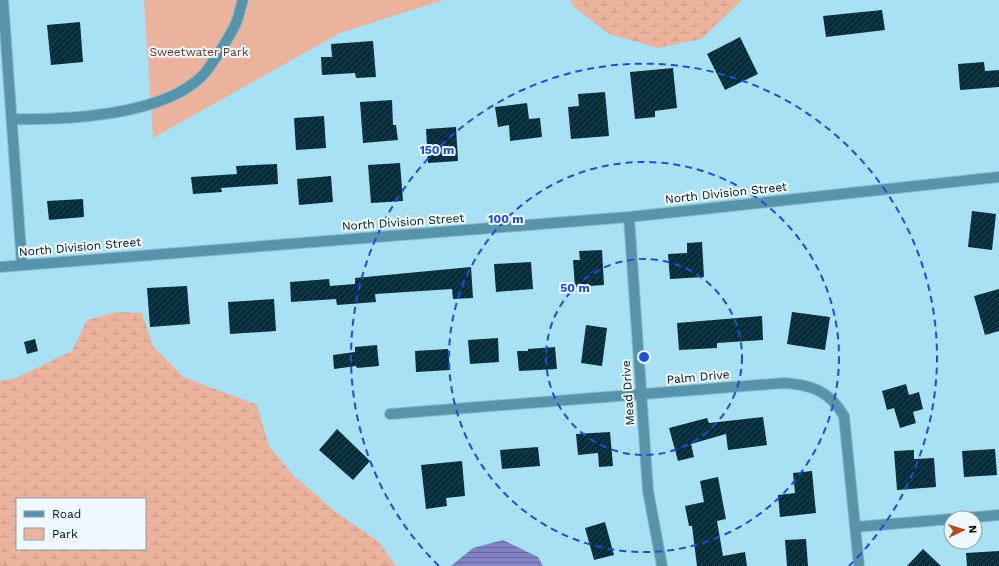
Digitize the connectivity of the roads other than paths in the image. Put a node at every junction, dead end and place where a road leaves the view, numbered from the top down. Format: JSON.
{"nodes":[{"id":1,"x":3,"y":0,"type":"edge"},
{"id":2,"x":243,"y":0,"type":"edge"},
{"id":3,"x":12,"y":119,"type":"junction"},
{"id":4,"x":999,"y":177,"type":"edge"},
{"id":5,"x":629,"y":217,"type":"junction"},
{"id":6,"x":22,"y":265,"type":"junction"},
{"id":7,"x":0,"y":267,"type":"edge"},
{"id":8,"x":641,"y":395,"type":"junction"},
{"id":9,"x":390,"y":414,"type":"dead end"},
{"id":10,"x":999,"y":515,"type":"edge"},
{"id":11,"x":983,"y":516,"type":"edge"},
{"id":12,"x":943,"y":520,"type":"edge"},
{"id":13,"x":856,"y":527,"type":"junction"},
{"id":14,"x":662,"y":566,"type":"edge"},
{"id":15,"x":859,"y":566,"type":"edge"}],
"edges":[{"from":1,"to":3,"type":"street"},
{"from":2,"to":3,"type":"street"},
{"from":3,"to":6,"type":"street"},
{"from":4,"to":5,"type":"street","name":"North Division Street"},
{"from":5,"to":6,"type":"street","name":"North Division Street"},
{"from":5,"to":8,"type":"street","name":"Mead Drive"},
{"from":6,"to":7,"type":"street","name":"North Division Street"},
{"from":8,"to":9,"type":"street","name":"Palm Drive"},
{"from":8,"to":13,"type":"street","name":"Palm Drive"},
{"from":8,"to":14,"type":"street","name":"Mead Drive"},
{"from":10,"to":11,"type":"street"},
{"from":12,"to":13,"type":"street"},
{"from":13,"to":15,"type":"street","name":"Palm Drive"}]}
